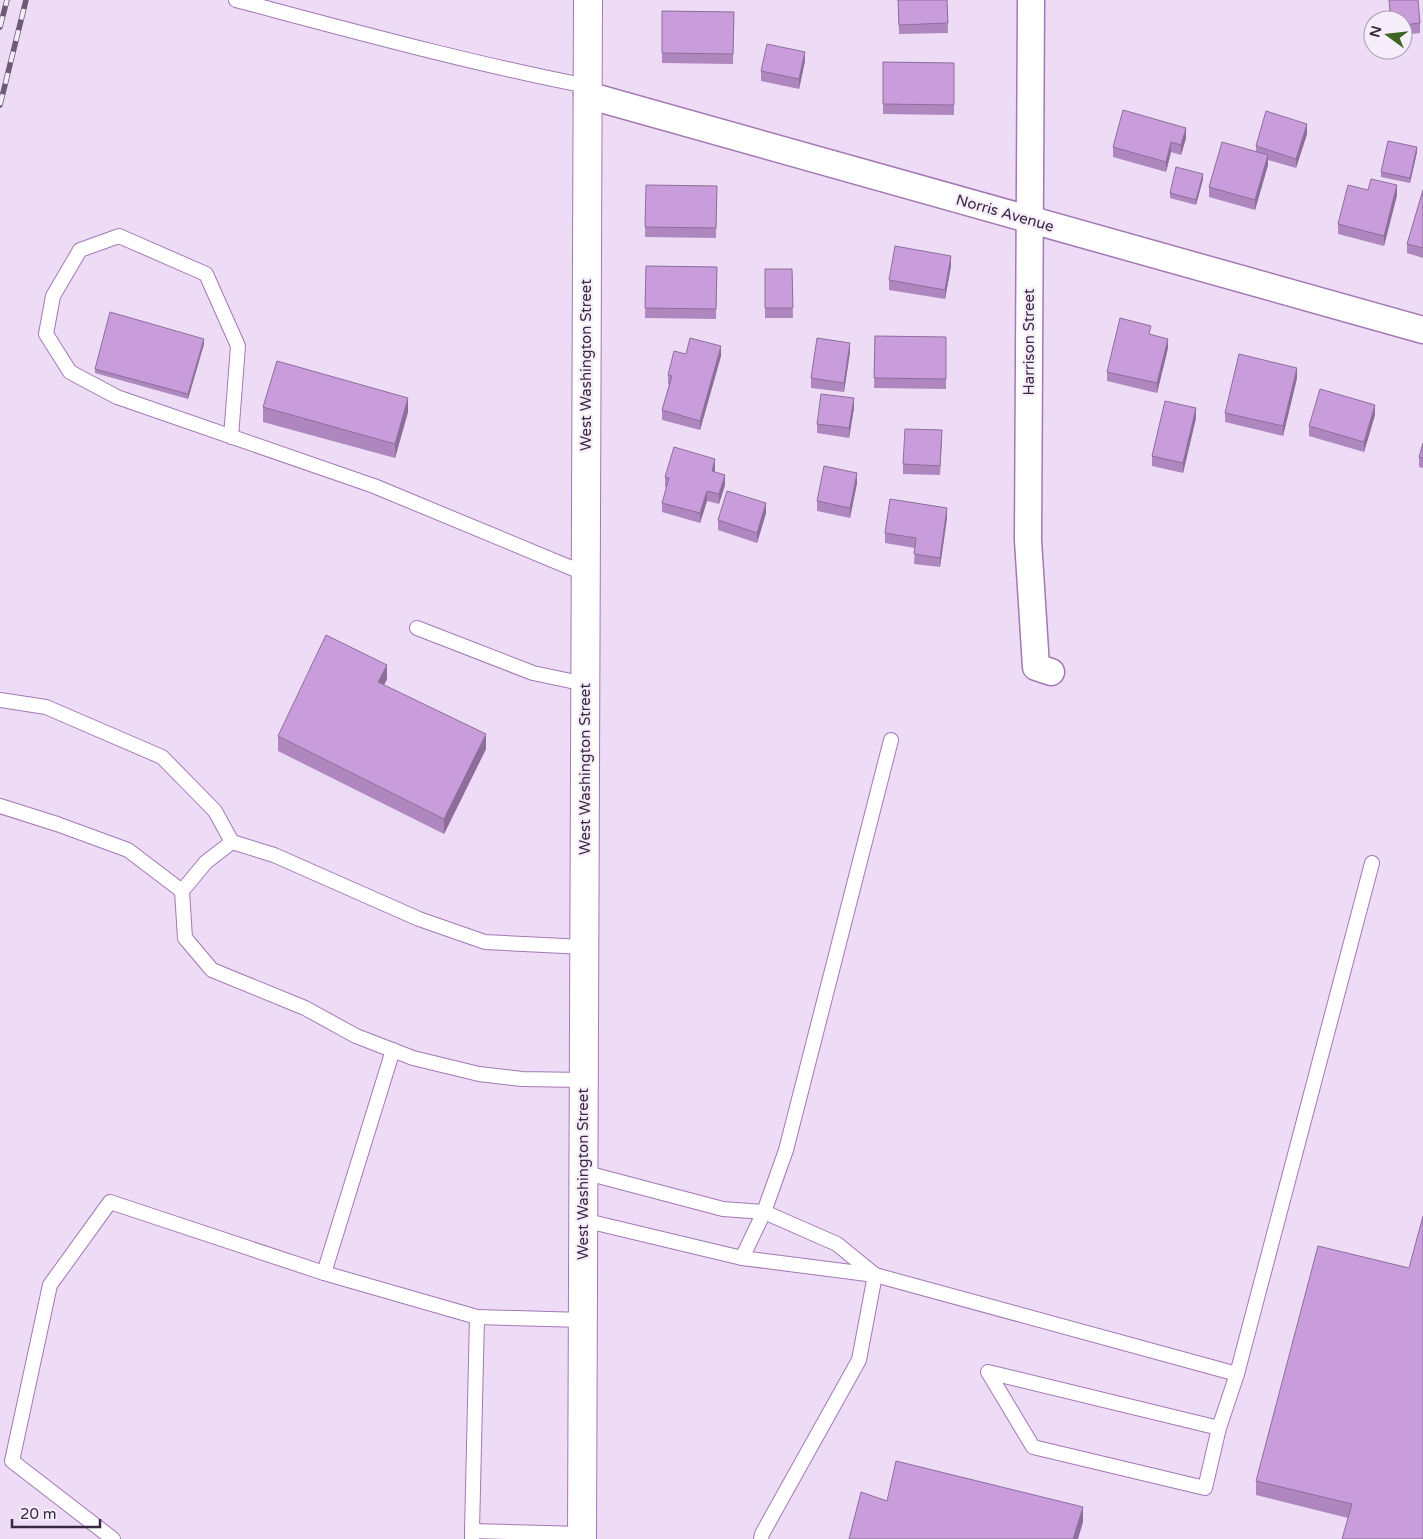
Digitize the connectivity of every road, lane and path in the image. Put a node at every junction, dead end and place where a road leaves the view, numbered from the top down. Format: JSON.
{"nodes":[{"id":1,"x":236,"y":0,"type":"edge"},
{"id":2,"x":588,"y":0,"type":"edge"},
{"id":3,"x":1031,"y":0,"type":"edge"},
{"id":4,"x":588,"y":90,"type":"junction"},
{"id":5,"x":1030,"y":220,"type":"junction"},
{"id":6,"x":1423,"y":330,"type":"edge"},
{"id":7,"x":231,"y":437,"type":"junction"},
{"id":8,"x":586,"y":574,"type":"junction"},
{"id":9,"x":417,"y":628,"type":"dead end"},
{"id":10,"x":1051,"y":672,"type":"dead end"},
{"id":11,"x":585,"y":684,"type":"junction"},
{"id":12,"x":0,"y":700,"type":"edge"},
{"id":13,"x":891,"y":740,"type":"dead end"},
{"id":14,"x":0,"y":806,"type":"edge"},
{"id":15,"x":232,"y":842,"type":"junction"},
{"id":16,"x":1372,"y":862,"type":"dead end"},
{"id":17,"x":182,"y":891,"type":"junction"},
{"id":18,"x":584,"y":947,"type":"junction"},
{"id":19,"x":393,"y":1050,"type":"junction"},
{"id":20,"x":583,"y":1080,"type":"junction"},
{"id":21,"x":583,"y":1172,"type":"junction"},
{"id":22,"x":764,"y":1212,"type":"junction"},
{"id":23,"x":583,"y":1220,"type":"junction"},
{"id":24,"x":742,"y":1258,"type":"junction"},
{"id":25,"x":324,"y":1273,"type":"junction"},
{"id":26,"x":875,"y":1275,"type":"junction"},
{"id":27,"x":477,"y":1317,"type":"junction"},
{"id":28,"x":583,"y":1320,"type":"junction"},
{"id":29,"x":1237,"y":1374,"type":"junction"},
{"id":30,"x":1219,"y":1428,"type":"junction"},
{"id":31,"x":472,"y":1535,"type":"edge"},
{"id":32,"x":582,"y":1537,"type":"edge"},
{"id":33,"x":113,"y":1539,"type":"edge"},
{"id":34,"x":761,"y":1539,"type":"edge"}],
"edges":[{"from":1,"to":4,"type":"lane"},
{"from":2,"to":4,"type":"main road","name":"West Washington Street"},
{"from":3,"to":5,"type":"street","name":"Harrison Street"},
{"from":4,"to":5,"type":"street","name":"Norris Avenue"},
{"from":4,"to":8,"type":"main road","name":"West Washington Street"},
{"from":5,"to":6,"type":"street","name":"Norris Avenue"},
{"from":5,"to":10,"type":"street","name":"Harrison Street"},
{"from":7,"to":7,"type":"lane"},
{"from":7,"to":8,"type":"lane"},
{"from":8,"to":11,"type":"main road","name":"West Washington Street"},
{"from":9,"to":11,"type":"lane"},
{"from":11,"to":18,"type":"main road","name":"West Washington Street"},
{"from":12,"to":15,"type":"lane"},
{"from":13,"to":22,"type":"lane"},
{"from":14,"to":17,"type":"lane"},
{"from":15,"to":17,"type":"lane"},
{"from":15,"to":18,"type":"lane"},
{"from":16,"to":29,"type":"lane"},
{"from":17,"to":19,"type":"lane"},
{"from":18,"to":20,"type":"main road","name":"West Washington Street"},
{"from":19,"to":20,"type":"lane"},
{"from":19,"to":25,"type":"lane"},
{"from":20,"to":21,"type":"main road","name":"West Washington Street"},
{"from":21,"to":22,"type":"lane"},
{"from":21,"to":23,"type":"main road","name":"West Washington Street"},
{"from":22,"to":24,"type":"lane"},
{"from":22,"to":26,"type":"lane"},
{"from":23,"to":24,"type":"lane"},
{"from":23,"to":28,"type":"main road","name":"West Washington Street"},
{"from":24,"to":26,"type":"lane"},
{"from":25,"to":27,"type":"lane"},
{"from":25,"to":33,"type":"lane"},
{"from":26,"to":29,"type":"lane"},
{"from":26,"to":34,"type":"lane"},
{"from":27,"to":28,"type":"lane"},
{"from":27,"to":31,"type":"lane"},
{"from":28,"to":32,"type":"main road","name":"West Washington Street"},
{"from":29,"to":30,"type":"lane"},
{"from":30,"to":30,"type":"lane"},
{"from":31,"to":32,"type":"lane"}]}
